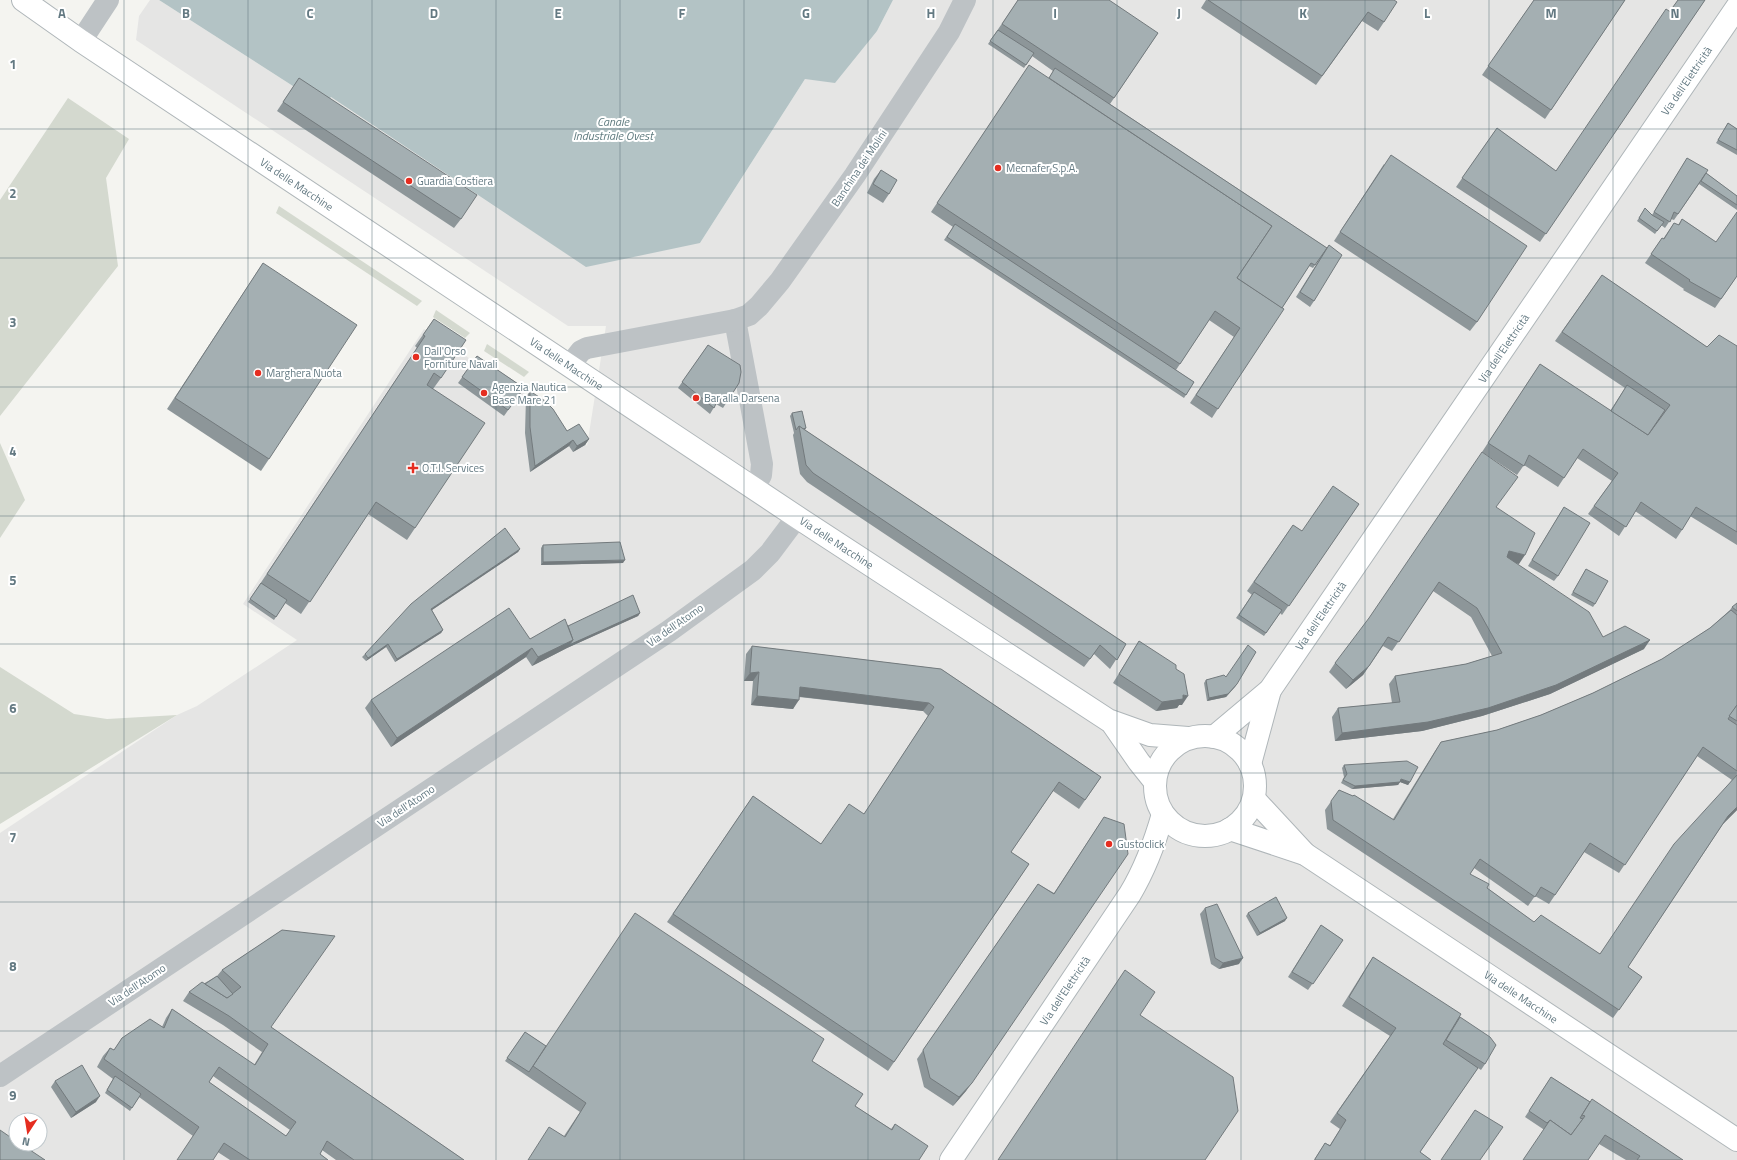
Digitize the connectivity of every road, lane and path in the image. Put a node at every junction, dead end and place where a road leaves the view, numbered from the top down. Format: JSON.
{"nodes":[{"id":1,"x":24,"y":0,"type":"edge"},
{"id":2,"x":108,"y":0,"type":"edge"},
{"id":3,"x":965,"y":0,"type":"edge"},
{"id":4,"x":1737,"y":7,"type":"edge"},
{"id":5,"x":81,"y":41,"type":"junction"},
{"id":6,"x":735,"y":320,"type":"junction"},
{"id":7,"x":570,"y":365,"type":"junction"},
{"id":8,"x":754,"y":488,"type":"junction"},
{"id":9,"x":797,"y":517,"type":"junction"},
{"id":10,"x":1270,"y":690,"type":"junction"},
{"id":11,"x":1112,"y":723,"type":"junction"},
{"id":12,"x":1214,"y":737,"type":"junction"},
{"id":13,"x":1188,"y":738,"type":"junction"},
{"id":14,"x":1250,"y":764,"type":"junction"},
{"id":15,"x":1155,"y":782,"type":"junction"},
{"id":16,"x":1254,"y":799,"type":"junction"},
{"id":17,"x":1163,"y":814,"type":"junction"},
{"id":18,"x":1230,"y":829,"type":"junction"},
{"id":19,"x":1304,"y":854,"type":"junction"},
{"id":20,"x":0,"y":1076,"type":"edge"},
{"id":21,"x":1737,"y":1140,"type":"edge"},
{"id":22,"x":950,"y":1160,"type":"edge"}],
"edges":[{"from":1,"to":5,"type":"street","name":"Via delle Macchine"},
{"from":2,"to":5,"type":"street"},
{"from":3,"to":6,"type":"street","name":"Banchina dei Molini"},
{"from":4,"to":10,"type":"street","name":"Via dell'Elettricità"},
{"from":5,"to":7,"type":"street","name":"Via delle Macchine"},
{"from":6,"to":7,"type":"street","name":"Banchina dei Molini"},
{"from":6,"to":8,"type":"street"},
{"from":7,"to":8,"type":"street","name":"Via delle Macchine"},
{"from":8,"to":9,"type":"street","name":"Via delle Macchine"},
{"from":9,"to":11,"type":"street","name":"Via delle Macchine"},
{"from":9,"to":20,"type":"street","name":"Via dell'Atomo"},
{"from":10,"to":12,"type":"street","name":"Via dell'Elettricità"},
{"from":10,"to":14,"type":"street","name":"Via dell'Elettricità"},
{"from":11,"to":13,"type":"street","name":"Via delle Macchine"},
{"from":11,"to":15,"type":"street","name":"Via delle Macchine"},
{"from":12,"to":13,"type":"street"},
{"from":12,"to":14,"type":"street"},
{"from":13,"to":15,"type":"street"},
{"from":14,"to":16,"type":"street"},
{"from":15,"to":17,"type":"street"},
{"from":16,"to":18,"type":"street"},
{"from":16,"to":19,"type":"street","name":"Via delle Macchine"},
{"from":17,"to":18,"type":"street"},
{"from":17,"to":22,"type":"street","name":"Via dell'Elettricità"},
{"from":18,"to":19,"type":"street","name":"Via delle Macchine"},
{"from":19,"to":21,"type":"street","name":"Via delle Macchine"}]}
